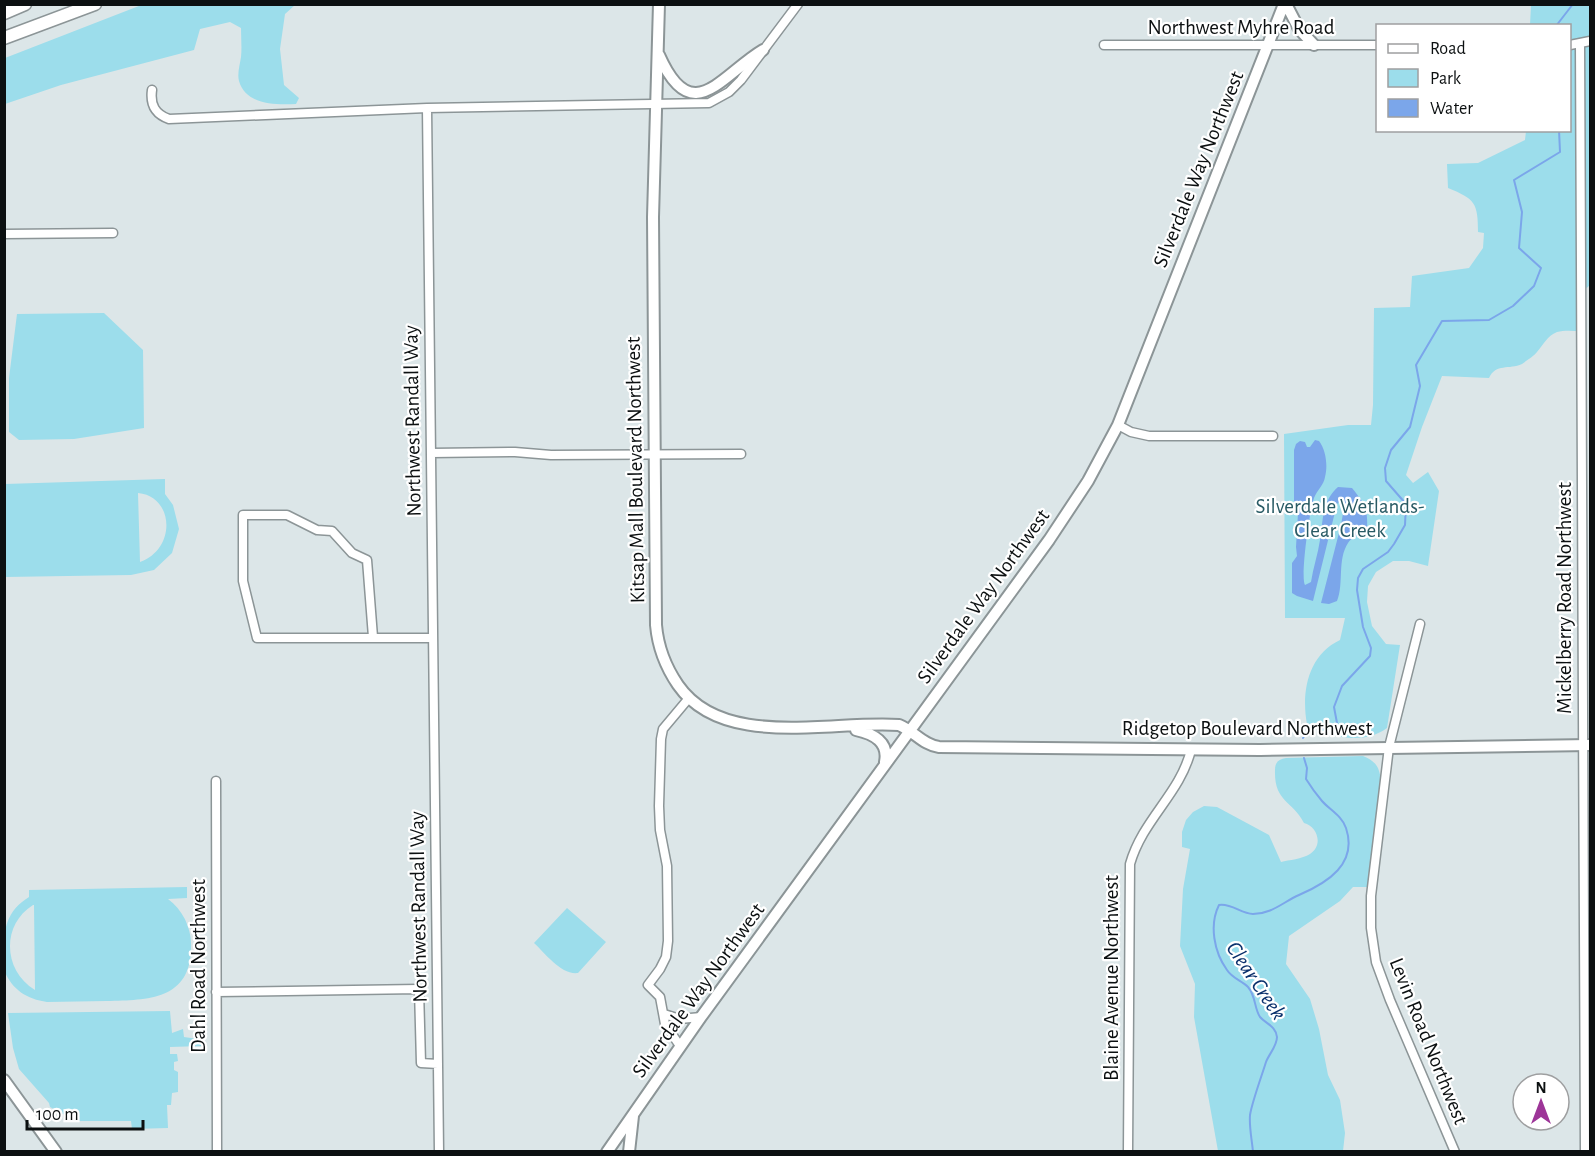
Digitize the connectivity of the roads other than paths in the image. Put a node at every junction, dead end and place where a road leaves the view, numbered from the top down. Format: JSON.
{"nodes":[{"id":1,"x":25,"y":4,"type":"edge"},
{"id":2,"x":95,"y":4,"type":"edge"},
{"id":3,"x":659,"y":4,"type":"edge"},
{"id":4,"x":798,"y":4,"type":"edge"},
{"id":5,"x":1285,"y":4,"type":"edge"},
{"id":6,"x":4,"y":13,"type":"edge"},
{"id":7,"x":4,"y":38,"type":"edge"},
{"id":8,"x":1590,"y":41,"type":"edge"},
{"id":9,"x":1269,"y":44,"type":"junction"},
{"id":10,"x":1580,"y":44,"type":"junction"},
{"id":11,"x":1104,"y":45,"type":"dead end"},
{"id":12,"x":1314,"y":45,"type":"junction"},
{"id":13,"x":1376,"y":45,"type":"edge"},
{"id":14,"x":1571,"y":45,"type":"edge"},
{"id":15,"x":763,"y":50,"type":"junction"},
{"id":16,"x":657,"y":51,"type":"junction"},
{"id":17,"x":152,"y":90,"type":"dead end"},
{"id":18,"x":655,"y":103,"type":"junction"},
{"id":19,"x":427,"y":108,"type":"junction"},
{"id":20,"x":114,"y":233,"type":"dead end"},
{"id":21,"x":4,"y":234,"type":"edge"},
{"id":22,"x":1118,"y":425,"type":"junction"},
{"id":23,"x":1273,"y":436,"type":"dead end"},
{"id":24,"x":431,"y":453,"type":"junction"},
{"id":25,"x":654,"y":454,"type":"junction"},
{"id":26,"x":741,"y":454,"type":"dead end"},
{"id":27,"x":1420,"y":624,"type":"dead end"},
{"id":28,"x":374,"y":637,"type":"junction"},
{"id":29,"x":433,"y":638,"type":"junction"},
{"id":30,"x":689,"y":698,"type":"junction"},
{"id":31,"x":832,"y":726,"type":"junction"},
{"id":32,"x":910,"y":730,"type":"junction"},
{"id":33,"x":1587,"y":745,"type":"edge"},
{"id":34,"x":1389,"y":747,"type":"junction"},
{"id":35,"x":1191,"y":750,"type":"junction"},
{"id":36,"x":884,"y":766,"type":"junction"},
{"id":37,"x":216,"y":781,"type":"dead end"},
{"id":38,"x":1587,"y":975,"type":"edge"},
{"id":39,"x":216,"y":992,"type":"junction"},
{"id":40,"x":664,"y":1014,"type":"junction"},
{"id":41,"x":701,"y":1017,"type":"junction"},
{"id":42,"x":680,"y":1047,"type":"junction"},
{"id":43,"x":438,"y":1064,"type":"junction"},
{"id":44,"x":4,"y":1080,"type":"edge"},
{"id":45,"x":633,"y":1116,"type":"junction"},
{"id":46,"x":56,"y":1152,"type":"edge"},
{"id":47,"x":217,"y":1152,"type":"edge"},
{"id":48,"x":439,"y":1152,"type":"edge"},
{"id":49,"x":607,"y":1152,"type":"edge"},
{"id":50,"x":629,"y":1152,"type":"edge"},
{"id":51,"x":1128,"y":1152,"type":"edge"},
{"id":52,"x":1455,"y":1152,"type":"edge"},
{"id":53,"x":1585,"y":1152,"type":"edge"}],
"edges":[{"from":1,"to":6,"type":"highway"},
{"from":2,"to":7,"type":"highway"},
{"from":3,"to":16,"type":"main road","name":"Kitsap Mall Boulevard Northwest"},
{"from":4,"to":15,"type":"street"},
{"from":5,"to":9,"type":"main road","name":"Silverdale Way Northwest"},
{"from":5,"to":12,"type":"main road"},
{"from":8,"to":10,"type":"street"},
{"from":9,"to":11,"type":"street","name":"Northwest Myhre Road"},
{"from":9,"to":12,"type":"street","name":"Northwest Myhre Road"},
{"from":9,"to":22,"type":"main road","name":"Silverdale Way Northwest"},
{"from":10,"to":14,"type":"street"},
{"from":10,"to":33,"type":"street","name":"Mickelberry Road Northwest"},
{"from":12,"to":13,"type":"street","name":"Northwest Myhre Road"},
{"from":15,"to":16,"type":"main road"},
{"from":15,"to":18,"type":"street"},
{"from":16,"to":18,"type":"main road","name":"Kitsap Mall Boulevard Northwest"},
{"from":17,"to":19,"type":"street"},
{"from":18,"to":19,"type":"street"},
{"from":18,"to":25,"type":"main road","name":"Kitsap Mall Boulevard Northwest"},
{"from":19,"to":24,"type":"street","name":"Northwest Randall Way"},
{"from":20,"to":21,"type":"street"},
{"from":22,"to":23,"type":"street"},
{"from":22,"to":32,"type":"main road","name":"Silverdale Way Northwest"},
{"from":24,"to":25,"type":"street"},
{"from":24,"to":29,"type":"street","name":"Northwest Randall Way"},
{"from":25,"to":26,"type":"street"},
{"from":25,"to":30,"type":"main road","name":"Kitsap Mall Boulevard Northwest"},
{"from":27,"to":34,"type":"street","name":"Levin Road Northwest"},
{"from":28,"to":28,"type":"street"},
{"from":28,"to":29,"type":"street"},
{"from":29,"to":43,"type":"street","name":"Northwest Randall Way"},
{"from":30,"to":31,"type":"main road","name":"Kitsap Mall Boulevard Northwest"},
{"from":30,"to":40,"type":"street"},
{"from":31,"to":32,"type":"main road","name":"Kitsap Mall Boulevard Northwest"},
{"from":31,"to":36,"type":"main road"},
{"from":32,"to":35,"type":"main road","name":"Ridgetop Boulevard Northwest"},
{"from":32,"to":36,"type":"main road","name":"Silverdale Way Northwest"},
{"from":33,"to":34,"type":"main road","name":"Ridgetop Boulevard Northwest"},
{"from":33,"to":38,"type":"street","name":"Mickelberry Road Northwest"},
{"from":34,"to":35,"type":"main road","name":"Ridgetop Boulevard Northwest"},
{"from":34,"to":52,"type":"street","name":"Levin Road Northwest"},
{"from":35,"to":51,"type":"street","name":"Blaine Avenue Northwest"},
{"from":36,"to":41,"type":"main road","name":"Silverdale Way Northwest"},
{"from":37,"to":39,"type":"street","name":"Dahl Road Northwest"},
{"from":38,"to":53,"type":"street","name":"Mickelberry Road Northwest"},
{"from":39,"to":43,"type":"street"},
{"from":39,"to":47,"type":"street","name":"Dahl Road Northwest"},
{"from":40,"to":41,"type":"street"},
{"from":40,"to":42,"type":"street"},
{"from":41,"to":42,"type":"main road","name":"Silverdale Way Northwest"},
{"from":42,"to":45,"type":"main road","name":"Silverdale Way Northwest"},
{"from":43,"to":48,"type":"street","name":"Northwest Randall Way"},
{"from":44,"to":46,"type":"main road"},
{"from":45,"to":49,"type":"main road","name":"Silverdale Way Northwest"},
{"from":45,"to":50,"type":"main road"}]}
